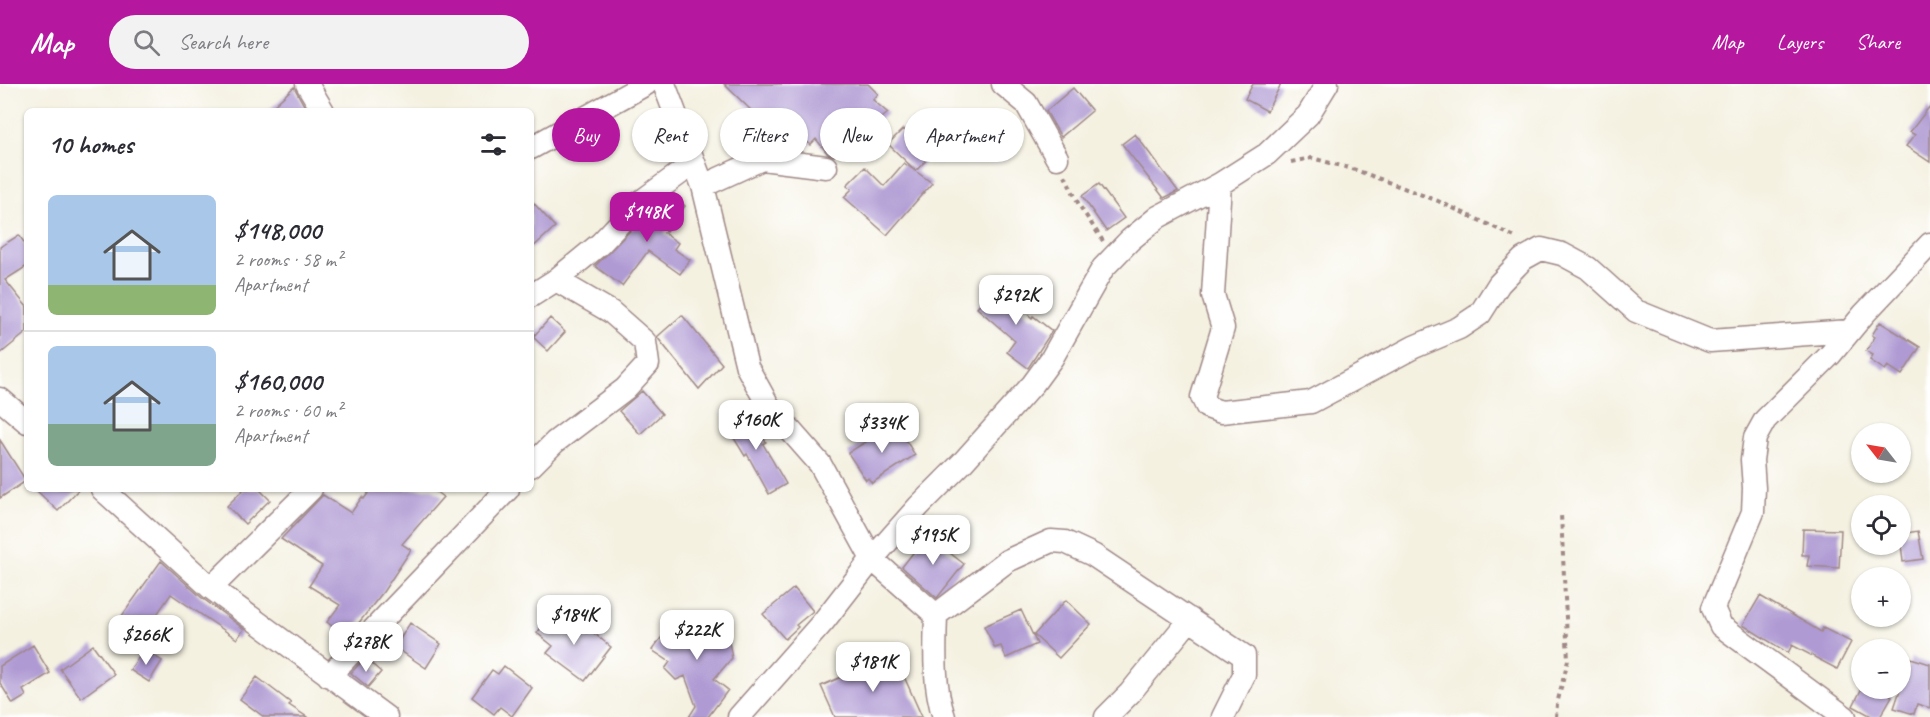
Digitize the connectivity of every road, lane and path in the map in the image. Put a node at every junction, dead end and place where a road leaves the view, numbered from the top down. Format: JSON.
{"nodes":[{"id":1,"x":307,"y":84,"type":"edge"},
{"id":2,"x":646,"y":84,"type":"edge"},
{"id":3,"x":664,"y":84,"type":"edge"},
{"id":4,"x":1003,"y":84,"type":"edge"},
{"id":5,"x":1327,"y":84,"type":"edge"},
{"id":6,"x":321,"y":108,"type":"edge"},
{"id":7,"x":673,"y":108,"type":"edge"},
{"id":8,"x":534,"y":145,"type":"edge"},
{"id":9,"x":1057,"y":158,"type":"joint"},
{"id":10,"x":694,"y":162,"type":"joint"},
{"id":11,"x":1286,"y":165,"type":"dead end"},
{"id":12,"x":826,"y":167,"type":"dead end"},
{"id":13,"x":1220,"y":184,"type":"junction"},
{"id":14,"x":703,"y":186,"type":"junction"},
{"id":15,"x":1930,"y":244,"type":"edge"},
{"id":16,"x":1541,"y":249,"type":"junction"},
{"id":17,"x":1113,"y":257,"type":"junction"},
{"id":18,"x":556,"y":280,"type":"junction"},
{"id":19,"x":534,"y":294,"type":"edge"},
{"id":20,"x":1850,"y":331,"type":"junction"},
{"id":21,"x":0,"y":399,"type":"edge"},
{"id":22,"x":24,"y":419,"type":"edge"},
{"id":23,"x":534,"y":463,"type":"edge"},
{"id":24,"x":105,"y":492,"type":"edge"},
{"id":25,"x":308,"y":492,"type":"edge"},
{"id":26,"x":499,"y":492,"type":"edge"},
{"id":27,"x":1561,"y":514,"type":"dead end"},
{"id":28,"x":872,"y":560,"type":"junction"},
{"id":29,"x":211,"y":588,"type":"junction"},
{"id":30,"x":936,"y":615,"type":"junction"},
{"id":31,"x":1190,"y":619,"type":"junction"},
{"id":32,"x":329,"y":676,"type":"junction"},
{"id":33,"x":386,"y":717,"type":"edge"},
{"id":34,"x":739,"y":717,"type":"edge"},
{"id":35,"x":944,"y":717,"type":"edge"},
{"id":36,"x":1106,"y":717,"type":"edge"},
{"id":37,"x":1223,"y":717,"type":"edge"},
{"id":38,"x":1556,"y":717,"type":"edge"},
{"id":39,"x":1845,"y":717,"type":"edge"}],
"edges":[{"from":1,"to":6,"type":"street"},
{"from":2,"to":8,"type":"street"},
{"from":3,"to":7,"type":"street"},
{"from":4,"to":9,"type":"street"},
{"from":5,"to":13,"type":"street"},
{"from":9,"to":17,"type":"path"},
{"from":10,"to":14,"type":"street"},
{"from":10,"to":18,"type":"street"},
{"from":11,"to":16,"type":"path"},
{"from":12,"to":14,"type":"street"},
{"from":13,"to":16,"type":"street"},
{"from":13,"to":17,"type":"street"},
{"from":14,"to":28,"type":"street"},
{"from":15,"to":20,"type":"street"},
{"from":16,"to":20,"type":"street"},
{"from":17,"to":28,"type":"street"},
{"from":18,"to":19,"type":"street"},
{"from":18,"to":23,"type":"street"},
{"from":20,"to":39,"type":"street"},
{"from":21,"to":22,"type":"street"},
{"from":24,"to":29,"type":"street"},
{"from":25,"to":29,"type":"street"},
{"from":26,"to":32,"type":"street"},
{"from":27,"to":38,"type":"path"},
{"from":28,"to":30,"type":"street"},
{"from":28,"to":34,"type":"street"},
{"from":29,"to":32,"type":"street"},
{"from":30,"to":31,"type":"street"},
{"from":30,"to":35,"type":"street"},
{"from":31,"to":36,"type":"street"},
{"from":31,"to":37,"type":"street"},
{"from":32,"to":33,"type":"street"}]}
